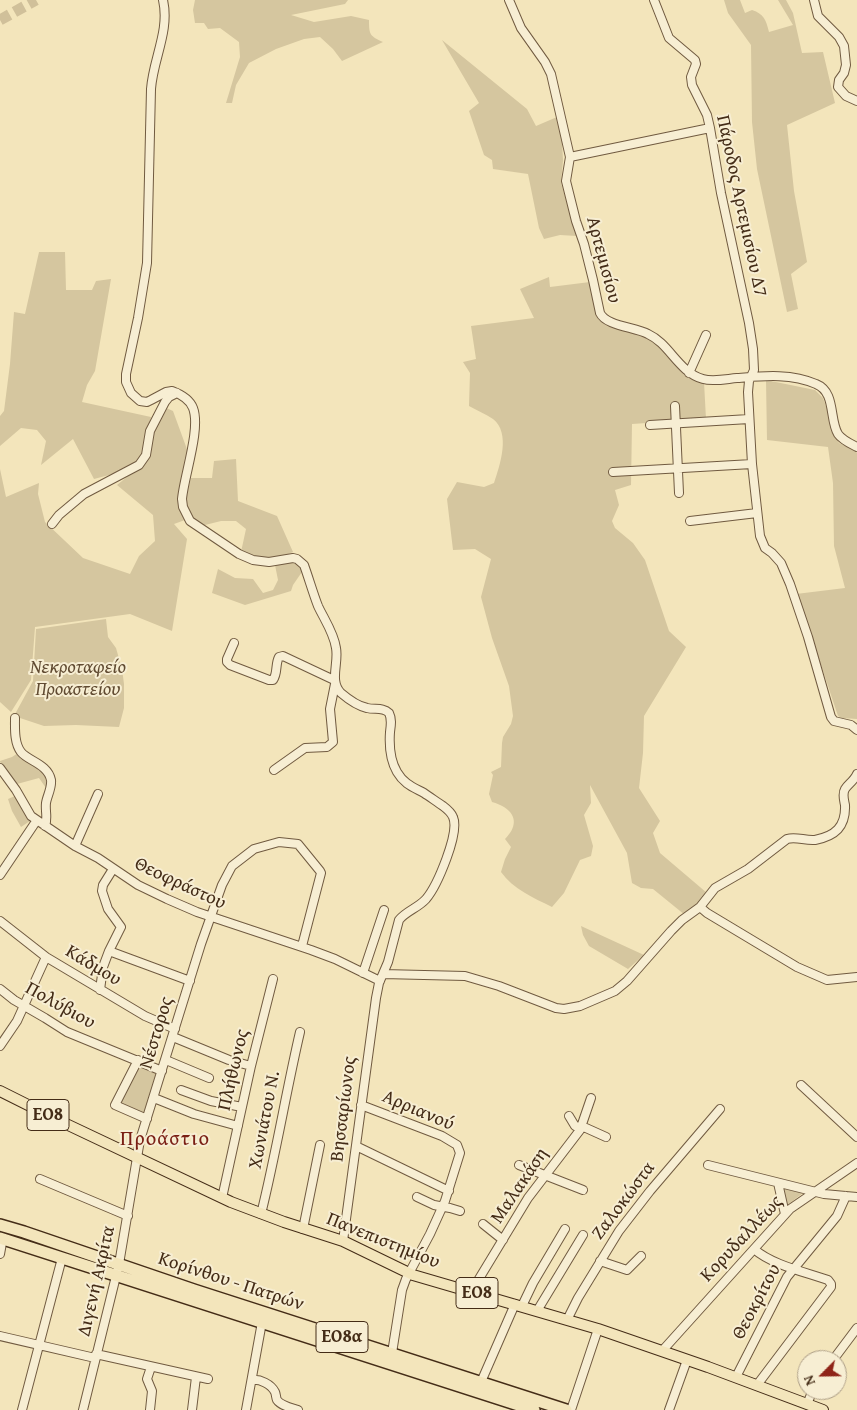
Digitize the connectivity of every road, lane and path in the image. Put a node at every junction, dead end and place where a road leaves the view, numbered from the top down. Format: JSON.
{"nodes":[{"id":1,"x":163,"y":0,"type":"edge"},
{"id":2,"x":509,"y":0,"type":"edge"},
{"id":3,"x":654,"y":0,"type":"edge"},
{"id":4,"x":814,"y":0,"type":"edge"},
{"id":5,"x":857,"y":101,"type":"edge"},
{"id":6,"x":710,"y":128,"type":"junction"},
{"id":7,"x":570,"y":157,"type":"junction"},
{"id":8,"x":706,"y":335,"type":"dead end"},
{"id":9,"x":689,"y":373,"type":"junction"},
{"id":10,"x":751,"y":377,"type":"junction"},
{"id":11,"x":177,"y":393,"type":"junction"},
{"id":12,"x":676,"y":406,"type":"dead end"},
{"id":13,"x":749,"y":419,"type":"junction"},
{"id":14,"x":676,"y":424,"type":"junction"},
{"id":15,"x":650,"y":425,"type":"dead end"},
{"id":16,"x":857,"y":447,"type":"edge"},
{"id":17,"x":752,"y":464,"type":"junction"},
{"id":18,"x":678,"y":468,"type":"junction"},
{"id":19,"x":613,"y":472,"type":"dead end"},
{"id":20,"x":679,"y":493,"type":"dead end"},
{"id":21,"x":757,"y":513,"type":"junction"},
{"id":22,"x":690,"y":520,"type":"dead end"},
{"id":23,"x":52,"y":524,"type":"dead end"},
{"id":24,"x":234,"y":643,"type":"dead end"},
{"id":25,"x":335,"y":682,"type":"junction"},
{"id":26,"x":15,"y":718,"type":"dead end"},
{"id":27,"x":857,"y":730,"type":"edge"},
{"id":28,"x":0,"y":768,"type":"edge"},
{"id":29,"x":274,"y":770,"type":"dead end"},
{"id":30,"x":857,"y":774,"type":"edge"},
{"id":31,"x":98,"y":794,"type":"dead end"},
{"id":32,"x":37,"y":820,"type":"junction"},
{"id":33,"x":45,"y":826,"type":"junction"},
{"id":34,"x":74,"y":846,"type":"junction"},
{"id":35,"x":113,"y":869,"type":"junction"},
{"id":36,"x":0,"y":875,"type":"edge"},
{"id":37,"x":700,"y":907,"type":"junction"},
{"id":38,"x":384,"y":910,"type":"dead end"},
{"id":39,"x":211,"y":917,"type":"junction"},
{"id":40,"x":0,"y":921,"type":"edge"},
{"id":41,"x":302,"y":946,"type":"junction"},
{"id":42,"x":109,"y":951,"type":"junction"},
{"id":43,"x":46,"y":957,"type":"junction"},
{"id":44,"x":363,"y":973,"type":"junction"},
{"id":45,"x":381,"y":977,"type":"junction"},
{"id":46,"x":857,"y":977,"type":"edge"},
{"id":47,"x":273,"y":979,"type":"dead end"},
{"id":48,"x":190,"y":981,"type":"junction"},
{"id":49,"x":0,"y":989,"type":"edge"},
{"id":50,"x":100,"y":990,"type":"junction"},
{"id":51,"x":25,"y":1005,"type":"junction"},
{"id":52,"x":0,"y":1031,"type":"edge"},
{"id":53,"x":300,"y":1032,"type":"dead end"},
{"id":54,"x":174,"y":1033,"type":"junction"},
{"id":55,"x":8,"y":1036,"type":"junction"},
{"id":56,"x":0,"y":1046,"type":"edge"},
{"id":57,"x":138,"y":1060,"type":"junction"},
{"id":58,"x":166,"y":1060,"type":"junction"},
{"id":59,"x":251,"y":1066,"type":"junction"},
{"id":60,"x":162,"y":1071,"type":"junction"},
{"id":61,"x":209,"y":1078,"type":"dead end"},
{"id":62,"x":801,"y":1085,"type":"dead end"},
{"id":63,"x":181,"y":1090,"type":"dead end"},
{"id":64,"x":0,"y":1091,"type":"edge"},
{"id":65,"x":154,"y":1098,"type":"junction"},
{"id":66,"x":591,"y":1098,"type":"dead end"},
{"id":67,"x":361,"y":1105,"type":"junction"},
{"id":68,"x":242,"y":1107,"type":"junction"},
{"id":69,"x":720,"y":1110,"type":"dead end"},
{"id":70,"x":570,"y":1116,"type":"dead end"},
{"id":71,"x":147,"y":1120,"type":"junction"},
{"id":72,"x":238,"y":1126,"type":"junction"},
{"id":73,"x":581,"y":1127,"type":"junction"},
{"id":74,"x":606,"y":1137,"type":"dead end"},
{"id":75,"x":857,"y":1137,"type":"edge"},
{"id":76,"x":320,"y":1144,"type":"dead end"},
{"id":77,"x":356,"y":1146,"type":"junction"},
{"id":78,"x":138,"y":1158,"type":"junction"},
{"id":79,"x":857,"y":1163,"type":"edge"},
{"id":80,"x":519,"y":1165,"type":"dead end"},
{"id":81,"x":708,"y":1165,"type":"dead end"},
{"id":82,"x":545,"y":1175,"type":"junction"},
{"id":83,"x":40,"y":1179,"type":"dead end"},
{"id":84,"x":778,"y":1183,"type":"junction"},
{"id":85,"x":583,"y":1190,"type":"dead end"},
{"id":86,"x":449,"y":1191,"type":"junction"},
{"id":87,"x":814,"y":1191,"type":"junction"},
{"id":88,"x":846,"y":1196,"type":"junction"},
{"id":89,"x":417,"y":1197,"type":"dead end"},
{"id":90,"x":857,"y":1197,"type":"edge"},
{"id":91,"x":222,"y":1198,"type":"junction"},
{"id":92,"x":443,"y":1207,"type":"junction"},
{"id":93,"x":460,"y":1211,"type":"dead end"},
{"id":94,"x":261,"y":1214,"type":"junction"},
{"id":95,"x":784,"y":1214,"type":"junction"},
{"id":96,"x":128,"y":1216,"type":"junction"},
{"id":97,"x":0,"y":1220,"type":"edge"},
{"id":98,"x":483,"y":1224,"type":"dead end"},
{"id":99,"x":0,"y":1225,"type":"edge"},
{"id":100,"x":304,"y":1229,"type":"junction"},
{"id":101,"x":565,"y":1229,"type":"dead end"},
{"id":102,"x":24,"y":1232,"type":"junction"},
{"id":103,"x":583,"y":1234,"type":"dead end"},
{"id":104,"x":503,"y":1240,"type":"junction"},
{"id":105,"x":343,"y":1241,"type":"junction"},
{"id":106,"x":1,"y":1244,"type":"edge"},
{"id":107,"x":754,"y":1248,"type":"junction"},
{"id":108,"x":641,"y":1256,"type":"dead end"},
{"id":109,"x":62,"y":1258,"type":"junction"},
{"id":110,"x":600,"y":1261,"type":"junction"},
{"id":111,"x":793,"y":1268,"type":"junction"},
{"id":112,"x":118,"y":1269,"type":"junction"},
{"id":113,"x":409,"y":1273,"type":"junction"},
{"id":114,"x":471,"y":1292,"type":"junction"},
{"id":115,"x":518,"y":1305,"type":"junction"},
{"id":116,"x":537,"y":1311,"type":"junction"},
{"id":117,"x":567,"y":1320,"type":"junction"},
{"id":118,"x":262,"y":1322,"type":"junction"},
{"id":119,"x":857,"y":1328,"type":"edge"},
{"id":120,"x":598,"y":1329,"type":"junction"},
{"id":121,"x":0,"y":1336,"type":"edge"},
{"id":122,"x":39,"y":1345,"type":"junction"},
{"id":123,"x":840,"y":1350,"type":"edge"},
{"id":124,"x":662,"y":1351,"type":"junction"},
{"id":125,"x":392,"y":1353,"type":"junction"},
{"id":126,"x":96,"y":1356,"type":"junction"},
{"id":127,"x":687,"y":1360,"type":"junction"},
{"id":128,"x":150,"y":1367,"type":"junction"},
{"id":129,"x":196,"y":1377,"type":"junction"},
{"id":130,"x":736,"y":1377,"type":"junction"},
{"id":131,"x":208,"y":1380,"type":"dead end"},
{"id":132,"x":252,"y":1380,"type":"junction"},
{"id":133,"x":481,"y":1382,"type":"junction"},
{"id":134,"x":757,"y":1385,"type":"junction"},
{"id":135,"x":809,"y":1400,"type":"edge"},
{"id":136,"x":807,"y":1404,"type":"junction"},
{"id":137,"x":22,"y":1410,"type":"edge"},
{"id":138,"x":83,"y":1410,"type":"edge"},
{"id":139,"x":150,"y":1410,"type":"edge"},
{"id":140,"x":192,"y":1410,"type":"edge"},
{"id":141,"x":246,"y":1410,"type":"edge"},
{"id":142,"x":298,"y":1410,"type":"edge"},
{"id":143,"x":534,"y":1410,"type":"edge"},
{"id":144,"x":566,"y":1410,"type":"edge"},
{"id":145,"x":571,"y":1410,"type":"edge"},
{"id":146,"x":669,"y":1410,"type":"edge"},
{"id":147,"x":823,"y":1410,"type":"edge"}],
"edges":[{"from":1,"to":11,"type":"street"},
{"from":2,"to":7,"type":"street","name":"Αρτεμισίου"},
{"from":3,"to":6,"type":"street","name":"Πάροδος Αρτεμισίου Δ7"},
{"from":4,"to":5,"type":"street"},
{"from":6,"to":7,"type":"street"},
{"from":6,"to":10,"type":"street","name":"Πάροδος Αρτεμισίου Δ7"},
{"from":7,"to":9,"type":"street","name":"Αρτεμισίου"},
{"from":8,"to":9,"type":"street"},
{"from":9,"to":10,"type":"street","name":"Αρτεμισίου"},
{"from":10,"to":13,"type":"street","name":"Πάροδος Αρτεμισίου Δ7"},
{"from":10,"to":16,"type":"street","name":"Αρτεμισίου"},
{"from":11,"to":23,"type":"street"},
{"from":11,"to":25,"type":"street"},
{"from":12,"to":14,"type":"street"},
{"from":13,"to":14,"type":"street"},
{"from":13,"to":17,"type":"street","name":"Πάροδος Αρτεμισίου Δ7"},
{"from":14,"to":15,"type":"street"},
{"from":14,"to":18,"type":"street"},
{"from":17,"to":18,"type":"street"},
{"from":17,"to":21,"type":"street","name":"Πάροδος Αρτεμισίου Δ7"},
{"from":18,"to":19,"type":"street"},
{"from":18,"to":20,"type":"street"},
{"from":21,"to":22,"type":"street"},
{"from":21,"to":27,"type":"street","name":"Πάροδος Αρτεμισίου Δ7"},
{"from":24,"to":25,"type":"street"},
{"from":25,"to":29,"type":"street"},
{"from":25,"to":45,"type":"street","name":"Βησσαρίωνος"},
{"from":26,"to":33,"type":"street"},
{"from":28,"to":32,"type":"street","name":"Θεοφράστου"},
{"from":30,"to":37,"type":"street"},
{"from":31,"to":34,"type":"street"},
{"from":32,"to":33,"type":"street","name":"Θεοφράστου"},
{"from":32,"to":36,"type":"street"},
{"from":33,"to":34,"type":"street","name":"Θεοφράστου"},
{"from":34,"to":35,"type":"street","name":"Θεοφράστου"},
{"from":35,"to":39,"type":"street","name":"Θεοφράστου"},
{"from":35,"to":42,"type":"street"},
{"from":37,"to":45,"type":"street"},
{"from":37,"to":46,"type":"street"},
{"from":38,"to":44,"type":"street"},
{"from":39,"to":41,"type":"street","name":"Θεοφράστου"},
{"from":39,"to":41,"type":"street","name":"Νέστορος"},
{"from":39,"to":48,"type":"street","name":"Νέστορος"},
{"from":40,"to":43,"type":"street","name":"Κάδμου"},
{"from":41,"to":44,"type":"street","name":"Θεοφράστου"},
{"from":42,"to":48,"type":"street"},
{"from":42,"to":50,"type":"street"},
{"from":43,"to":50,"type":"street","name":"Κάδμου"},
{"from":43,"to":51,"type":"street"},
{"from":44,"to":45,"type":"street","name":"Θεοφράστου"},
{"from":45,"to":67,"type":"street","name":"Βησσαρίωνος"},
{"from":47,"to":59,"type":"street","name":"Πλήθωνος"},
{"from":48,"to":54,"type":"street","name":"Νέστορος"},
{"from":49,"to":51,"type":"street","name":"Πολύβιου"},
{"from":50,"to":54,"type":"street","name":"Κάδμου"},
{"from":51,"to":55,"type":"street"},
{"from":51,"to":57,"type":"street","name":"Πολύβιου"},
{"from":52,"to":55,"type":"street"},
{"from":53,"to":94,"type":"street","name":"Χωνιάτου Ν."},
{"from":54,"to":58,"type":"street","name":"Νέστορος"},
{"from":54,"to":59,"type":"street","name":"Κάδμου"},
{"from":55,"to":56,"type":"street"},
{"from":57,"to":60,"type":"street","name":"Πολύβιου"},
{"from":57,"to":71,"type":"street"},
{"from":58,"to":60,"type":"street","name":"Νέστορος"},
{"from":58,"to":61,"type":"street"},
{"from":59,"to":68,"type":"street","name":"Πλήθωνος"},
{"from":60,"to":65,"type":"street","name":"Νέστορος"},
{"from":62,"to":75,"type":"street"},
{"from":63,"to":68,"type":"street"},
{"from":64,"to":78,"type":"main road","name":"Πανεπιστημίου","number":"ΕΟ8"},
{"from":65,"to":71,"type":"street","name":"Νέστορος"},
{"from":65,"to":72,"type":"street"},
{"from":66,"to":73,"type":"street","name":"Μαλακάση"},
{"from":67,"to":77,"type":"street","name":"Βησσαρίωνος"},
{"from":67,"to":86,"type":"street","name":"Αρριανού"},
{"from":68,"to":72,"type":"street","name":"Πλήθωνος"},
{"from":69,"to":110,"type":"street","name":"Ζαλοκώστα"},
{"from":70,"to":73,"type":"street"},
{"from":71,"to":78,"type":"street","name":"Νέστορος"},
{"from":72,"to":91,"type":"street","name":"Πλήθωνος"},
{"from":73,"to":74,"type":"street"},
{"from":73,"to":82,"type":"street","name":"Μαλακάση"},
{"from":76,"to":100,"type":"street"},
{"from":77,"to":86,"type":"street"},
{"from":77,"to":105,"type":"street","name":"Βησσαρίωνος"},
{"from":78,"to":91,"type":"main road","name":"Πανεπιστημίου","number":"ΕΟ8"},
{"from":78,"to":96,"type":"street","name":"Διγενή Ακρίτα"},
{"from":79,"to":87,"type":"street","name":"Κορυδαλλέως"},
{"from":80,"to":82,"type":"street"},
{"from":81,"to":84,"type":"street"},
{"from":82,"to":85,"type":"street"},
{"from":82,"to":104,"type":"street","name":"Μαλακάση"},
{"from":83,"to":96,"type":"street"},
{"from":84,"to":87,"type":"street"},
{"from":84,"to":95,"type":"street"},
{"from":86,"to":92,"type":"street"},
{"from":87,"to":88,"type":"street"},
{"from":87,"to":95,"type":"street","name":"Κορυδαλλέως"},
{"from":88,"to":90,"type":"street"},
{"from":88,"to":111,"type":"street","name":"Θεοκρίτου"},
{"from":89,"to":92,"type":"street"},
{"from":91,"to":94,"type":"main road","name":"Πανεπιστημίου","number":"ΕΟ8"},
{"from":92,"to":93,"type":"street"},
{"from":92,"to":113,"type":"street"},
{"from":94,"to":100,"type":"main road","name":"Πανεπιστημίου","number":"ΕΟ8"},
{"from":95,"to":107,"type":"street","name":"Κορυδαλλέως"},
{"from":96,"to":112,"type":"street","name":"Διγενή Ακρίτα"},
{"from":97,"to":102,"type":"highway"},
{"from":98,"to":104,"type":"street"},
{"from":99,"to":102,"type":"highway","name":"Κορίνθου - Πατρών","number":"ΕΟ8α"},
{"from":100,"to":105,"type":"main road","name":"Πανεπιστημίου","number":"ΕΟ8"},
{"from":101,"to":115,"type":"street"},
{"from":102,"to":112,"type":"highway","name":"Κορίνθου - Πατρών","number":"ΕΟ8α"},
{"from":103,"to":116,"type":"street"},
{"from":104,"to":114,"type":"street","name":"Μαλακάση"},
{"from":105,"to":113,"type":"main road","name":"Πανεπιστημίου","number":"ΕΟ8"},
{"from":106,"to":109,"type":"highway","name":"Κορίνθου - Πατρών","number":"ΕΟ8α"},
{"from":107,"to":111,"type":"street"},
{"from":107,"to":124,"type":"street","name":"Κορυδαλλέως"},
{"from":108,"to":110,"type":"street"},
{"from":109,"to":112,"type":"highway","name":"Κορίνθου - Πατρών","number":"ΕΟ8α"},
{"from":109,"to":122,"type":"street"},
{"from":110,"to":117,"type":"street","name":"Ζαλοκώστα"},
{"from":111,"to":130,"type":"street","name":"Θεοκρίτου"},
{"from":111,"to":134,"type":"street"},
{"from":112,"to":118,"type":"highway","name":"Κορίνθου - Πατρών","number":"ΕΟ8α"},
{"from":112,"to":125,"type":"highway","name":"Κορίνθου - Πατρών","number":"ΕΟ8α"},
{"from":112,"to":126,"type":"street","name":"Διγενή Ακρίτα"},
{"from":113,"to":114,"type":"main road","name":"Πανεπιστημίου","number":"ΕΟ8"},
{"from":113,"to":125,"type":"street"},
{"from":114,"to":115,"type":"main road","name":"Πανεπιστημίου","number":"ΕΟ8"},
{"from":115,"to":116,"type":"main road","name":"Πανεπιστημίου","number":"ΕΟ8"},
{"from":115,"to":133,"type":"street"},
{"from":116,"to":117,"type":"main road","name":"Πανεπιστημίου","number":"ΕΟ8"},
{"from":117,"to":120,"type":"main road","name":"Πανεπιστημίου","number":"ΕΟ8"},
{"from":118,"to":132,"type":"street"},
{"from":118,"to":143,"type":"highway","name":"Κορίνθου - Πατρών","number":"ΕΟ8α"},
{"from":119,"to":123,"type":"street"},
{"from":120,"to":124,"type":"main road","name":"Πανεπιστημίου","number":"ΕΟ8"},
{"from":120,"to":145,"type":"street"},
{"from":121,"to":122,"type":"street"},
{"from":122,"to":126,"type":"street"},
{"from":122,"to":137,"type":"street"},
{"from":124,"to":127,"type":"main road","name":"Πανεπιστημίου","number":"ΕΟ8"},
{"from":125,"to":133,"type":"highway","name":"Κορίνθου - Πατρών","number":"ΕΟ8α"},
{"from":126,"to":128,"type":"street"},
{"from":126,"to":138,"type":"street","name":"Διγενή Ακρίτα"},
{"from":127,"to":130,"type":"main road","name":"Πανεπιστημίου","number":"ΕΟ8"},
{"from":127,"to":146,"type":"street"},
{"from":128,"to":129,"type":"street"},
{"from":128,"to":139,"type":"street"},
{"from":129,"to":131,"type":"street"},
{"from":129,"to":140,"type":"street"},
{"from":130,"to":134,"type":"main road","name":"Πανεπιστημίου","number":"ΕΟ8"},
{"from":132,"to":141,"type":"street"},
{"from":132,"to":142,"type":"street"},
{"from":133,"to":144,"type":"highway","name":"Κορίνθου - Πατρών","number":"ΕΟ8α"},
{"from":134,"to":136,"type":"main road","name":"Πανεπιστημίου","number":"ΕΟ8"},
{"from":135,"to":136,"type":"street"},
{"from":136,"to":147,"type":"main road","name":"Πανεπιστημίου","number":"ΕΟ8"}]}
